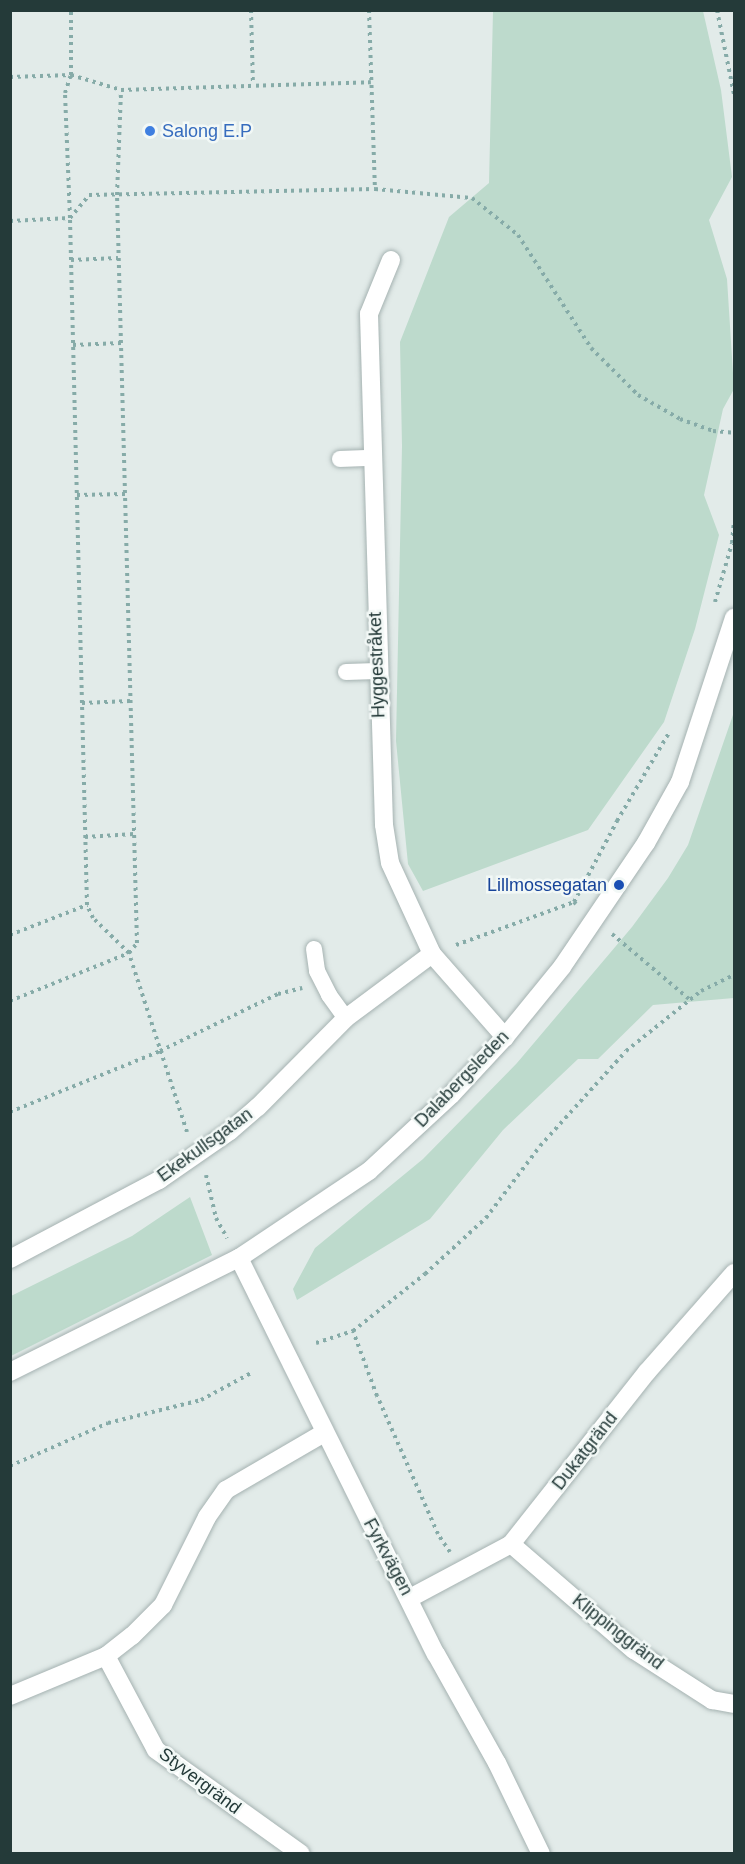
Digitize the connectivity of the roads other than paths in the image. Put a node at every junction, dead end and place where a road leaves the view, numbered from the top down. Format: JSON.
{"nodes":[{"id":1,"x":391,"y":260,"type":"dead end"},
{"id":2,"x":372,"y":458,"type":"junction"},
{"id":3,"x":340,"y":459,"type":"dead end"},
{"id":4,"x":735,"y":618,"type":"edge"},
{"id":5,"x":377,"y":671,"type":"junction"},
{"id":6,"x":346,"y":672,"type":"dead end"},
{"id":7,"x":314,"y":949,"type":"dead end"},
{"id":8,"x":432,"y":954,"type":"junction"},
{"id":9,"x":346,"y":1018,"type":"junction"},
{"id":10,"x":504,"y":1037,"type":"junction"},
{"id":11,"x":239,"y":1258,"type":"junction"},
{"id":12,"x":10,"y":1259,"type":"edge"},
{"id":13,"x":735,"y":1274,"type":"edge"},
{"id":14,"x":10,"y":1372,"type":"edge"},
{"id":15,"x":324,"y":1433,"type":"junction"},
{"id":16,"x":511,"y":1544,"type":"junction"},
{"id":17,"x":410,"y":1598,"type":"junction"},
{"id":18,"x":106,"y":1656,"type":"junction"},
{"id":19,"x":10,"y":1696,"type":"edge"},
{"id":20,"x":735,"y":1704,"type":"edge"},
{"id":21,"x":301,"y":1854,"type":"edge"},
{"id":22,"x":541,"y":1854,"type":"edge"}],
"edges":[{"from":1,"to":2,"type":"street","name":"Hyggestråket"},
{"from":2,"to":3,"type":"lane"},
{"from":2,"to":5,"type":"street","name":"Hyggestråket"},
{"from":4,"to":10,"type":"street","name":"Dalabergsleden"},
{"from":5,"to":6,"type":"lane"},
{"from":5,"to":8,"type":"street","name":"Hyggestråket"},
{"from":7,"to":9,"type":"lane"},
{"from":8,"to":9,"type":"street","name":"Ekekullsgatan"},
{"from":8,"to":10,"type":"street","name":"Hyggestråket"},
{"from":9,"to":12,"type":"street","name":"Ekekullsgatan"},
{"from":10,"to":11,"type":"street","name":"Dalabergsleden"},
{"from":11,"to":14,"type":"street","name":"Dalabergsleden"},
{"from":11,"to":15,"type":"street","name":"Fyrkvägen"},
{"from":13,"to":16,"type":"street","name":"Dukatgränd"},
{"from":15,"to":17,"type":"street","name":"Fyrkvägen"},
{"from":15,"to":18,"type":"street"},
{"from":16,"to":17,"type":"street","name":"Dukatgränd"},
{"from":16,"to":20,"type":"street","name":"Klippinggränd"},
{"from":17,"to":22,"type":"street","name":"Fyrkvägen"},
{"from":18,"to":19,"type":"street"},
{"from":18,"to":21,"type":"street","name":"Styvergränd"}]}
